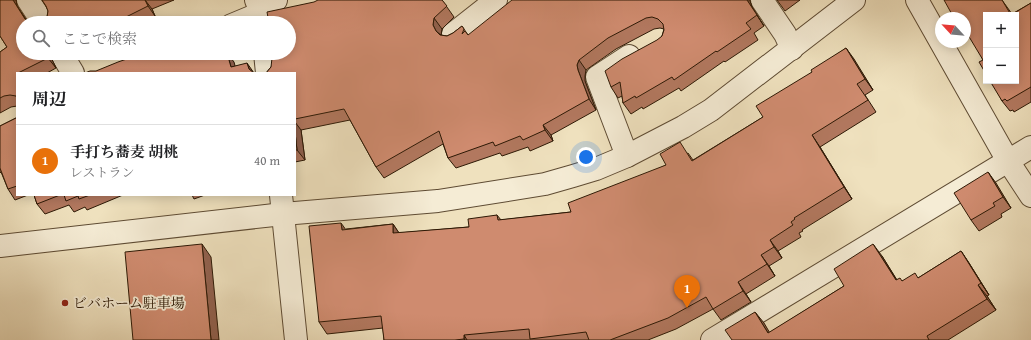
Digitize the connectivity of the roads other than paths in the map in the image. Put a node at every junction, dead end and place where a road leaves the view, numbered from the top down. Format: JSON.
{"nodes":[{"id":1,"x":28,"y":0,"type":"edge"},
{"id":2,"x":496,"y":0,"type":"edge"},
{"id":3,"x":762,"y":0,"type":"edge"},
{"id":4,"x":854,"y":0,"type":"edge"},
{"id":5,"x":917,"y":0,"type":"edge"},
{"id":6,"x":263,"y":8,"type":"edge"},
{"id":7,"x":38,"y":16,"type":"edge"},
{"id":8,"x":245,"y":16,"type":"edge"},
{"id":9,"x":453,"y":34,"type":"edge"},
{"id":10,"x":647,"y":47,"type":"edge"},
{"id":11,"x":792,"y":49,"type":"junction"},
{"id":12,"x":65,"y":60,"type":"edge"},
{"id":13,"x":266,"y":60,"type":"edge"},
{"id":14,"x":72,"y":72,"type":"edge"},
{"id":15,"x":267,"y":72,"type":"edge"},
{"id":16,"x":1031,"y":146,"type":"edge"},
{"id":17,"x":627,"y":156,"type":"junction"},
{"id":18,"x":1008,"y":161,"type":"junction"},
{"id":19,"x":1031,"y":196,"type":"edge"},
{"id":20,"x":282,"y":204,"type":"edge"},
{"id":21,"x":0,"y":246,"type":"edge"},
{"id":22,"x":296,"y":340,"type":"edge"},
{"id":23,"x":712,"y":340,"type":"edge"}],
"edges":[{"from":1,"to":7,"type":"street"},
{"from":2,"to":9,"type":"street"},
{"from":3,"to":11,"type":"street"},
{"from":4,"to":11,"type":"street"},
{"from":5,"to":18,"type":"street"},
{"from":6,"to":8,"type":"lane"},
{"from":10,"to":17,"type":"street"},
{"from":11,"to":17,"type":"street"},
{"from":12,"to":14,"type":"street"},
{"from":13,"to":15,"type":"street"},
{"from":16,"to":18,"type":"street"},
{"from":17,"to":20,"type":"street"},
{"from":18,"to":19,"type":"street"},
{"from":18,"to":23,"type":"street"},
{"from":20,"to":21,"type":"street"},
{"from":20,"to":22,"type":"street"}]}
